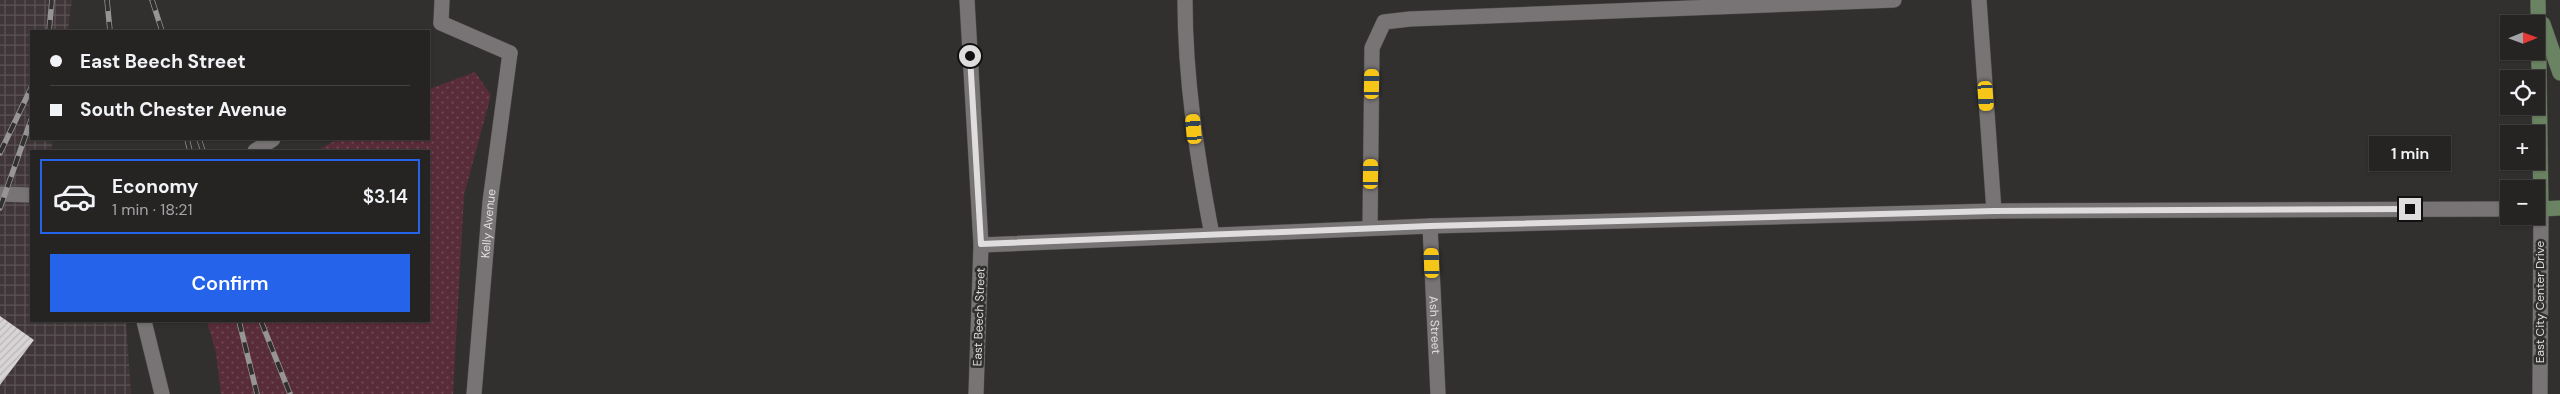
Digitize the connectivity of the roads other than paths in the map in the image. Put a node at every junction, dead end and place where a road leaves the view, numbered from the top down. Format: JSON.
{"nodes":[{"id":1,"x":442,"y":0,"type":"edge"},
{"id":2,"x":968,"y":0,"type":"edge"},
{"id":3,"x":1186,"y":0,"type":"edge"},
{"id":4,"x":1894,"y":0,"type":"edge"},
{"id":5,"x":1979,"y":0,"type":"edge"},
{"id":6,"x":2538,"y":4,"type":"edge"},
{"id":7,"x":435,"y":27,"type":"edge"},
{"id":8,"x":2560,"y":73,"type":"edge"},
{"id":9,"x":272,"y":140,"type":"edge"},
{"id":10,"x":256,"y":150,"type":"edge"},
{"id":11,"x":2539,"y":180,"type":"edge"},
{"id":12,"x":0,"y":194,"type":"edge"},
{"id":13,"x":30,"y":195,"type":"edge"},
{"id":14,"x":2560,"y":208,"type":"edge"},
{"id":15,"x":2500,"y":209,"type":"edge"},
{"id":16,"x":2545,"y":209,"type":"edge"},
{"id":17,"x":1994,"y":211,"type":"junction"},
{"id":18,"x":2539,"y":225,"type":"edge"},
{"id":19,"x":1430,"y":226,"type":"junction"},
{"id":20,"x":1370,"y":228,"type":"junction"},
{"id":21,"x":1212,"y":234,"type":"junction"},
{"id":22,"x":981,"y":244,"type":"junction"},
{"id":23,"x":144,"y":322,"type":"edge"},
{"id":24,"x":162,"y":394,"type":"edge"},
{"id":25,"x":474,"y":394,"type":"edge"},
{"id":26,"x":976,"y":394,"type":"edge"},
{"id":27,"x":1438,"y":394,"type":"edge"},
{"id":28,"x":2540,"y":394,"type":"edge"}],
"edges":[{"from":1,"to":7,"type":"street"},
{"from":2,"to":22,"type":"street","name":"East Beech Street"},
{"from":3,"to":21,"type":"street"},
{"from":4,"to":20,"type":"street"},
{"from":5,"to":17,"type":"street"},
{"from":6,"to":8,"type":"street"},
{"from":6,"to":11,"type":"street","name":"East City Center Drive"},
{"from":7,"to":25,"type":"street","name":"Kelly Avenue"},
{"from":9,"to":10,"type":"street"},
{"from":12,"to":13,"type":"street"},
{"from":14,"to":16,"type":"street"},
{"from":15,"to":17,"type":"street"},
{"from":17,"to":19,"type":"street"},
{"from":18,"to":28,"type":"street","name":"East City Center Drive"},
{"from":19,"to":20,"type":"street"},
{"from":19,"to":27,"type":"street","name":"Ash Street"},
{"from":20,"to":21,"type":"street"},
{"from":21,"to":22,"type":"street"},
{"from":22,"to":26,"type":"street","name":"East Beech Street"},
{"from":23,"to":24,"type":"street"}]}
